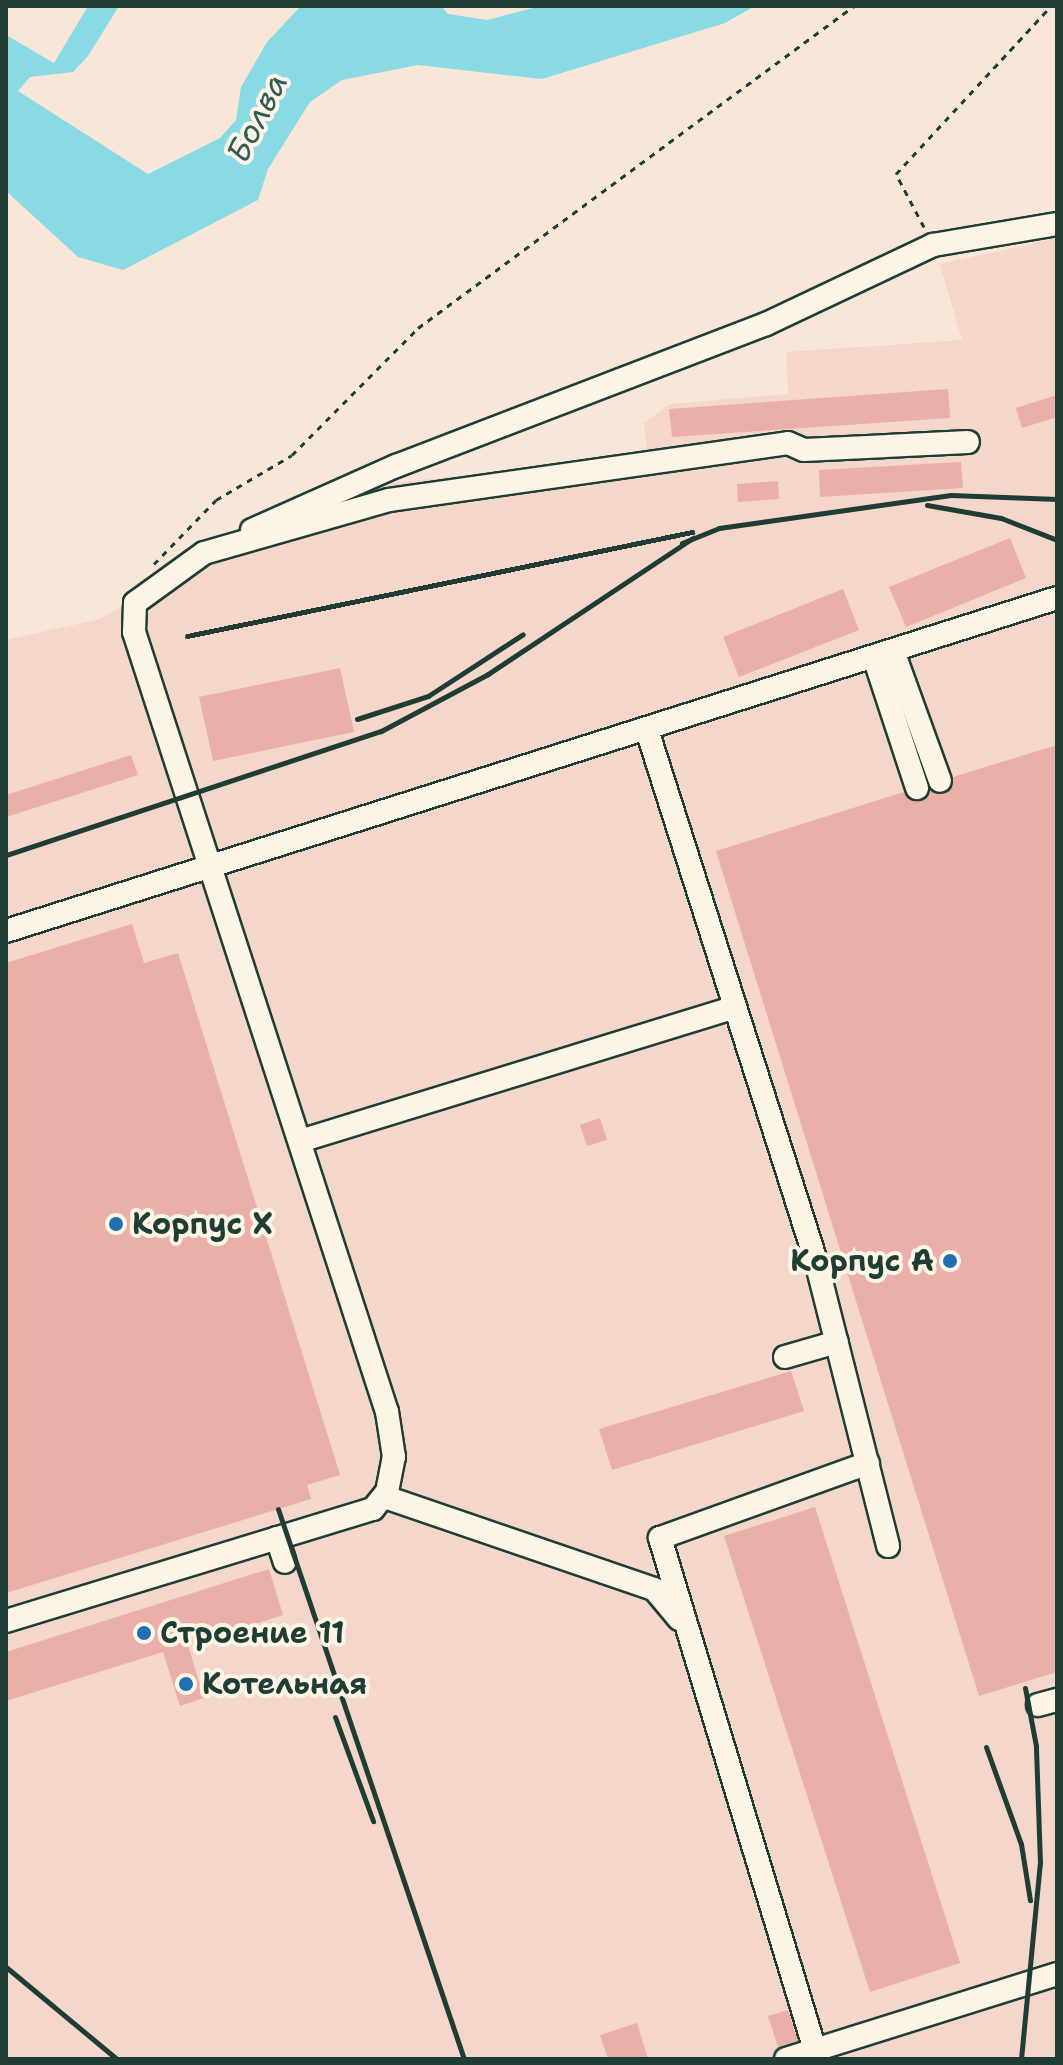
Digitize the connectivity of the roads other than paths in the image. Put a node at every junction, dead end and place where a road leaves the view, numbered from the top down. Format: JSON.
{"nodes":[{"id":1,"x":1057,"y":224,"type":"edge"},
{"id":2,"x":968,"y":442,"type":"dead end"},
{"id":3,"x":204,"y":553,"type":"junction"},
{"id":4,"x":1057,"y":598,"type":"edge"},
{"id":5,"x":884,"y":654,"type":"junction"},
{"id":6,"x":647,"y":730,"type":"junction"},
{"id":7,"x":940,"y":781,"type":"dead end"},
{"id":8,"x":917,"y":788,"type":"dead end"},
{"id":9,"x":213,"y":867,"type":"junction"},
{"id":10,"x":6,"y":931,"type":"edge"},
{"id":11,"x":735,"y":1007,"type":"junction"},
{"id":12,"x":300,"y":1141,"type":"junction"},
{"id":13,"x":837,"y":1342,"type":"junction"},
{"id":14,"x":785,"y":1357,"type":"dead end"},
{"id":15,"x":868,"y":1463,"type":"junction"},
{"id":16,"x":385,"y":1497,"type":"junction"},
{"id":17,"x":277,"y":1538,"type":"junction"},
{"id":18,"x":888,"y":1546,"type":"dead end"},
{"id":19,"x":285,"y":1562,"type":"dead end"},
{"id":20,"x":6,"y":1621,"type":"edge"},
{"id":21,"x":690,"y":1637,"type":"junction"},
{"id":22,"x":1057,"y":1974,"type":"edge"},
{"id":23,"x":815,"y":2050,"type":"junction"},
{"id":24,"x":786,"y":2059,"type":"edge"}],
"edges":[{"from":1,"to":3,"type":"lane"},
{"from":2,"to":3,"type":"lane"},
{"from":3,"to":9,"type":"lane"},
{"from":4,"to":5,"type":"lane"},
{"from":5,"to":6,"type":"lane"},
{"from":5,"to":7,"type":"lane"},
{"from":5,"to":8,"type":"lane"},
{"from":6,"to":9,"type":"lane"},
{"from":6,"to":11,"type":"lane"},
{"from":9,"to":10,"type":"lane"},
{"from":9,"to":12,"type":"lane"},
{"from":11,"to":12,"type":"lane"},
{"from":11,"to":13,"type":"lane"},
{"from":12,"to":16,"type":"lane"},
{"from":13,"to":14,"type":"lane"},
{"from":13,"to":15,"type":"lane"},
{"from":15,"to":18,"type":"lane"},
{"from":15,"to":21,"type":"lane"},
{"from":16,"to":17,"type":"lane"},
{"from":16,"to":21,"type":"lane"},
{"from":17,"to":19,"type":"lane"},
{"from":17,"to":20,"type":"lane"},
{"from":21,"to":23,"type":"lane"},
{"from":22,"to":23,"type":"lane"},
{"from":23,"to":24,"type":"lane"}]}
